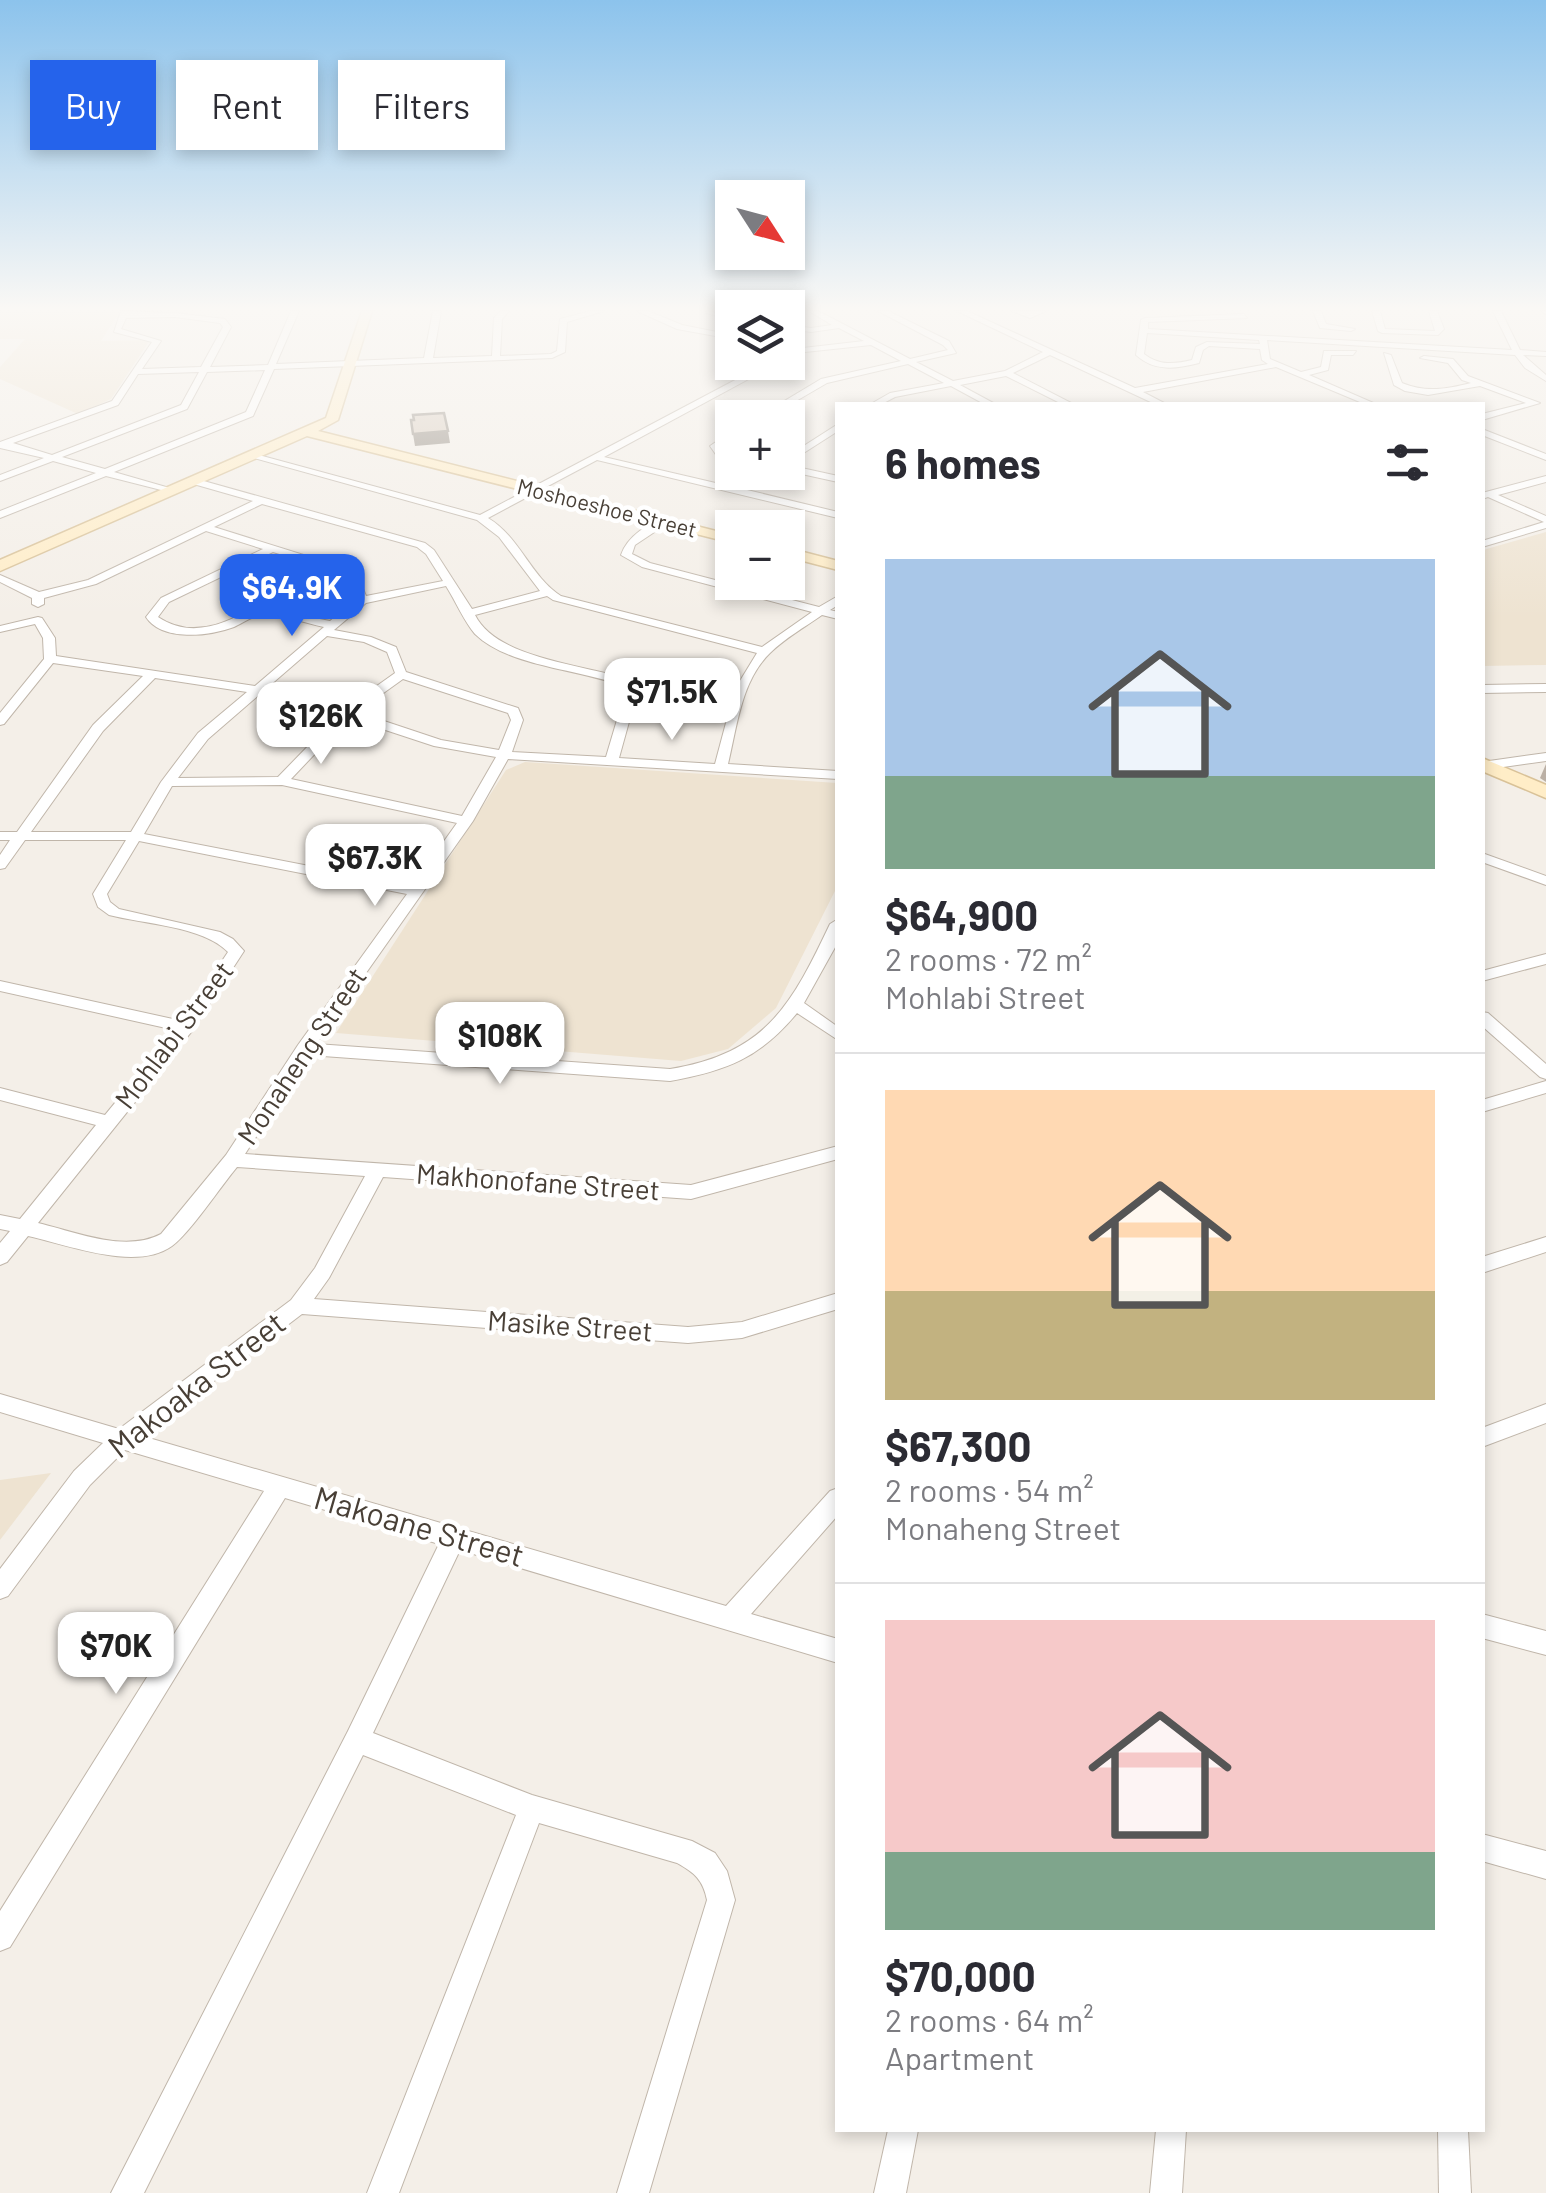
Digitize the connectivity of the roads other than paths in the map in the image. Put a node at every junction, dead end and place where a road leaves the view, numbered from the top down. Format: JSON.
{"nodes":[{"id":1,"x":87,"y":413,"type":"edge"},
{"id":2,"x":168,"y":413,"type":"edge"},
{"id":3,"x":250,"y":413,"type":"edge"},
{"id":4,"x":336,"y":413,"type":"edge"},
{"id":5,"x":678,"y":413,"type":"edge"},
{"id":6,"x":334,"y":418,"type":"junction"},
{"id":7,"x":835,"y":430,"type":"edge"},
{"id":8,"x":309,"y":431,"type":"junction"},
{"id":9,"x":1485,"y":433,"type":"edge"},
{"id":10,"x":346,"y":440,"type":"junction"},
{"id":11,"x":814,"y":442,"type":"junction"},
{"id":12,"x":1,"y":444,"type":"edge"},
{"id":13,"x":835,"y":446,"type":"edge"},
{"id":14,"x":272,"y":448,"type":"junction"},
{"id":15,"x":805,"y":448,"type":"edge"},
{"id":16,"x":252,"y":456,"type":"junction"},
{"id":17,"x":594,"y":457,"type":"junction"},
{"id":18,"x":1546,"y":457,"type":"edge"},
{"id":19,"x":55,"y":458,"type":"junction"},
{"id":20,"x":106,"y":472,"type":"junction"},
{"id":21,"x":805,"y":472,"type":"edge"},
{"id":22,"x":0,"y":478,"type":"edge"},
{"id":23,"x":835,"y":479,"type":"edge"},
{"id":24,"x":1546,"y":479,"type":"edge"},
{"id":25,"x":194,"y":481,"type":"junction"},
{"id":26,"x":538,"y":489,"type":"junction"},
{"id":27,"x":740,"y":491,"type":"joint"},
{"id":28,"x":170,"y":492,"type":"junction"},
{"id":29,"x":1486,"y":495,"type":"edge"},
{"id":30,"x":262,"y":500,"type":"junction"},
{"id":31,"x":835,"y":513,"type":"edge"},
{"id":32,"x":0,"y":515,"type":"edge"},
{"id":33,"x":481,"y":518,"type":"junction"},
{"id":34,"x":664,"y":521,"type":"junction"},
{"id":35,"x":1546,"y":522,"type":"edge"},
{"id":36,"x":207,"y":528,"type":"junction"},
{"id":37,"x":715,"y":533,"type":"edge"},
{"id":38,"x":715,"y":533,"type":"edge"},
{"id":39,"x":1485,"y":543,"type":"edge"},
{"id":40,"x":273,"y":548,"type":"junction"},
{"id":41,"x":805,"y":555,"type":"edge"},
{"id":42,"x":835,"y":562,"type":"edge"},
{"id":43,"x":0,"y":566,"type":"edge"},
{"id":44,"x":338,"y":569,"type":"junction"},
{"id":45,"x":0,"y":578,"type":"edge"},
{"id":46,"x":447,"y":584,"type":"junction"},
{"id":47,"x":546,"y":593,"type":"junction"},
{"id":48,"x":38,"y":596,"type":"junction"},
{"id":49,"x":362,"y":600,"type":"junction"},
{"id":50,"x":835,"y":601,"type":"edge"},
{"id":51,"x":260,"y":612,"type":"junction"},
{"id":52,"x":821,"y":612,"type":"junction"},
{"id":53,"x":469,"y":613,"type":"junction"},
{"id":54,"x":835,"y":615,"type":"edge"},
{"id":55,"x":38,"y":620,"type":"junction"},
{"id":56,"x":0,"y":629,"type":"edge"},
{"id":57,"x":328,"y":629,"type":"junction"},
{"id":58,"x":764,"y":650,"type":"junction"},
{"id":59,"x":50,"y":659,"type":"junction"},
{"id":60,"x":152,"y":673,"type":"junction"},
{"id":61,"x":401,"y":674,"type":"junction"},
{"id":62,"x":1546,"y":688,"type":"edge"},
{"id":63,"x":1485,"y":689,"type":"edge"},
{"id":64,"x":260,"y":690,"type":"junction"},
{"id":65,"x":347,"y":713,"type":"junction"},
{"id":66,"x":0,"y":721,"type":"edge"},
{"id":67,"x":504,"y":755,"type":"junction"},
{"id":68,"x":1546,"y":757,"type":"edge"},
{"id":69,"x":612,"y":761,"type":"junction"},
{"id":70,"x":722,"y":768,"type":"junction"},
{"id":71,"x":1485,"y":768,"type":"edge"},
{"id":72,"x":1485,"y":769,"type":"edge"},
{"id":73,"x":1485,"y":769,"type":"edge"},
{"id":74,"x":835,"y":775,"type":"edge"},
{"id":75,"x":282,"y":781,"type":"junction"},
{"id":76,"x":168,"y":782,"type":"junction"},
{"id":77,"x":1546,"y":792,"type":"edge"},
{"id":78,"x":1546,"y":801,"type":"edge"},
{"id":79,"x":466,"y":821,"type":"junction"},
{"id":80,"x":0,"y":836,"type":"edge"},
{"id":81,"x":20,"y":836,"type":"junction"},
{"id":82,"x":134,"y":836,"type":"junction"},
{"id":83,"x":1485,"y":858,"type":"edge"},
{"id":84,"x":0,"y":865,"type":"edge"},
{"id":85,"x":1546,"y":882,"type":"edge"},
{"id":86,"x":414,"y":891,"type":"junction"},
{"id":87,"x":835,"y":932,"type":"edge"},
{"id":88,"x":1546,"y":959,"type":"edge"},
{"id":89,"x":1485,"y":975,"type":"edge"},
{"id":90,"x":0,"y":986,"type":"edge"},
{"id":91,"x":796,"y":1005,"type":"junction"},
{"id":92,"x":1485,"y":1020,"type":"edge"},
{"id":93,"x":186,"y":1026,"type":"junction"},
{"id":94,"x":835,"y":1033,"type":"edge"},
{"id":95,"x":304,"y":1049,"type":"junction"},
{"id":96,"x":1546,"y":1073,"type":"edge"},
{"id":97,"x":1546,"y":1087,"type":"edge"},
{"id":98,"x":0,"y":1094,"type":"edge"},
{"id":99,"x":1485,"y":1105,"type":"edge"},
{"id":100,"x":108,"y":1122,"type":"junction"},
{"id":101,"x":835,"y":1153,"type":"edge"},
{"id":102,"x":232,"y":1160,"type":"junction"},
{"id":103,"x":377,"y":1171,"type":"junction"},
{"id":104,"x":0,"y":1222,"type":"edge"},
{"id":105,"x":26,"y":1230,"type":"junction"},
{"id":106,"x":1546,"y":1244,"type":"edge"},
{"id":107,"x":0,"y":1258,"type":"edge"},
{"id":108,"x":1485,"y":1264,"type":"edge"},
{"id":109,"x":835,"y":1302,"type":"edge"},
{"id":110,"x":298,"y":1306,"type":"junction"},
{"id":111,"x":0,"y":1404,"type":"edge"},
{"id":112,"x":1546,"y":1413,"type":"edge"},
{"id":113,"x":1485,"y":1437,"type":"edge"},
{"id":114,"x":120,"y":1440,"type":"junction"},
{"id":115,"x":280,"y":1486,"type":"junction"},
{"id":116,"x":835,"y":1501,"type":"edge"},
{"id":117,"x":454,"y":1538,"type":"junction"},
{"id":118,"x":0,"y":1588,"type":"edge"},
{"id":119,"x":730,"y":1620,"type":"junction"},
{"id":120,"x":1485,"y":1627,"type":"edge"},
{"id":121,"x":1546,"y":1644,"type":"edge"},
{"id":122,"x":835,"y":1651,"type":"edge"},
{"id":123,"x":357,"y":1740,"type":"junction"},
{"id":124,"x":532,"y":1808,"type":"junction"},
{"id":125,"x":1485,"y":1847,"type":"edge"},
{"id":126,"x":1546,"y":1865,"type":"edge"},
{"id":127,"x":0,"y":1936,"type":"edge"},
{"id":128,"x":903,"y":2132,"type":"edge"},
{"id":129,"x":1171,"y":2132,"type":"edge"},
{"id":130,"x":1453,"y":2132,"type":"edge"},
{"id":131,"x":127,"y":2193,"type":"edge"},
{"id":132,"x":382,"y":2193,"type":"edge"},
{"id":133,"x":632,"y":2193,"type":"edge"},
{"id":134,"x":890,"y":2193,"type":"edge"},
{"id":135,"x":1166,"y":2193,"type":"edge"},
{"id":136,"x":1454,"y":2193,"type":"edge"}],
"edges":[{"from":1,"to":12,"type":"street"},
{"from":2,"to":19,"type":"street"},
{"from":3,"to":20,"type":"street"},
{"from":4,"to":6,"type":"street"},
{"from":5,"to":17,"type":"street"},
{"from":6,"to":8,"type":"street"},
{"from":6,"to":10,"type":"street"},
{"from":7,"to":11,"type":"street"},
{"from":8,"to":10,"type":"street","name":"Moshoeshoe Street"},
{"from":8,"to":14,"type":"street"},
{"from":9,"to":18,"type":"street"},
{"from":10,"to":14,"type":"street"},
{"from":10,"to":26,"type":"street","name":"Moshoeshoe Street"},
{"from":11,"to":13,"type":"street"},
{"from":11,"to":15,"type":"street"},
{"from":12,"to":19,"type":"street"},
{"from":14,"to":16,"type":"street"},
{"from":16,"to":25,"type":"street"},
{"from":16,"to":33,"type":"street"},
{"from":17,"to":26,"type":"street"},
{"from":17,"to":27,"type":"street"},
{"from":19,"to":20,"type":"street"},
{"from":19,"to":22,"type":"street"},
{"from":20,"to":28,"type":"street"},
{"from":20,"to":32,"type":"street"},
{"from":21,"to":23,"type":"street"},
{"from":24,"to":29,"type":"street"},
{"from":25,"to":28,"type":"street"},
{"from":25,"to":30,"type":"street"},
{"from":26,"to":33,"type":"street"},
{"from":26,"to":34,"type":"street","name":"Moshoeshoe Street"},
{"from":26,"to":37,"type":"street","name":"Moshoeshoe Street"},
{"from":27,"to":31,"type":"street"},
{"from":28,"to":43,"type":"street"},
{"from":29,"to":35,"type":"street"},
{"from":30,"to":36,"type":"street"},
{"from":30,"to":46,"type":"street"},
{"from":33,"to":47,"type":"street"},
{"from":34,"to":38,"type":"street","name":"Moshoeshoe Street"},
{"from":34,"to":52,"type":"street"},
{"from":35,"to":39,"type":"street"},
{"from":36,"to":40,"type":"street"},
{"from":36,"to":48,"type":"street"},
{"from":40,"to":44,"type":"street"},
{"from":40,"to":51,"type":"street"},
{"from":41,"to":42,"type":"street"},
{"from":44,"to":49,"type":"street"},
{"from":44,"to":51,"type":"street"},
{"from":45,"to":48,"type":"street"},
{"from":46,"to":49,"type":"street"},
{"from":46,"to":53,"type":"street"},
{"from":47,"to":53,"type":"street"},
{"from":47,"to":58,"type":"street"},
{"from":48,"to":55,"type":"street"},
{"from":49,"to":57,"type":"street","name":"Mohlabi Street"},
{"from":50,"to":52,"type":"street"},
{"from":51,"to":57,"type":"street","name":"Monaheng Street"},
{"from":52,"to":54,"type":"street"},
{"from":52,"to":58,"type":"street"},
{"from":53,"to":69,"type":"street"},
{"from":55,"to":56,"type":"street"},
{"from":55,"to":59,"type":"street"},
{"from":57,"to":61,"type":"street","name":"Monaheng Street"},
{"from":57,"to":64,"type":"street","name":"Mohlabi Street"},
{"from":58,"to":70,"type":"street"},
{"from":59,"to":60,"type":"street"},
{"from":59,"to":66,"type":"street"},
{"from":60,"to":64,"type":"street"},
{"from":60,"to":81,"type":"street"},
{"from":61,"to":65,"type":"street"},
{"from":61,"to":67,"type":"street","name":"Monaheng Street"},
{"from":62,"to":63,"type":"street"},
{"from":64,"to":76,"type":"street","name":"Mohlabi Street"},
{"from":65,"to":67,"type":"street"},
{"from":65,"to":75,"type":"street"},
{"from":67,"to":69,"type":"street"},
{"from":67,"to":79,"type":"street","name":"Monaheng Street"},
{"from":68,"to":71,"type":"street"},
{"from":69,"to":70,"type":"street"},
{"from":70,"to":74,"type":"street"},
{"from":72,"to":77,"type":"street"},
{"from":73,"to":78,"type":"street"},
{"from":75,"to":76,"type":"street"},
{"from":75,"to":79,"type":"street"},
{"from":76,"to":82,"type":"street","name":"Mohlabi Street"},
{"from":79,"to":86,"type":"street","name":"Monaheng Street"},
{"from":80,"to":81,"type":"street"},
{"from":81,"to":82,"type":"street"},
{"from":81,"to":84,"type":"street"},
{"from":82,"to":86,"type":"street"},
{"from":82,"to":93,"type":"street","name":"Mohlabi Street"},
{"from":83,"to":85,"type":"street"},
{"from":86,"to":95,"type":"street","name":"Monaheng Street"},
{"from":87,"to":91,"type":"street"},
{"from":88,"to":89,"type":"street"},
{"from":90,"to":93,"type":"street"},
{"from":91,"to":94,"type":"street"},
{"from":91,"to":95,"type":"street"},
{"from":92,"to":96,"type":"street"},
{"from":93,"to":100,"type":"street","name":"Mohlabi Street"},
{"from":95,"to":102,"type":"street","name":"Monaheng Street"},
{"from":97,"to":99,"type":"street"},
{"from":98,"to":100,"type":"street"},
{"from":100,"to":105,"type":"street","name":"Mohlabi Street"},
{"from":101,"to":103,"type":"street","name":"Makhonofane Street"},
{"from":102,"to":103,"type":"street","name":"Makhonofane Street"},
{"from":102,"to":105,"type":"street","name":"Monaheng Street"},
{"from":103,"to":110,"type":"street","name":"Makoaka Street"},
{"from":104,"to":105,"type":"street"},
{"from":105,"to":107,"type":"street","name":"Mohlabi Street"},
{"from":106,"to":108,"type":"street"},
{"from":109,"to":110,"type":"street","name":"Masike Street"},
{"from":110,"to":114,"type":"street","name":"Makoaka Street"},
{"from":111,"to":114,"type":"street","name":"Makoane Street"},
{"from":112,"to":113,"type":"street"},
{"from":114,"to":115,"type":"street","name":"Makoane Street"},
{"from":114,"to":118,"type":"street","name":"Makoaka Street"},
{"from":115,"to":117,"type":"street","name":"Makoane Street"},
{"from":115,"to":127,"type":"street"},
{"from":116,"to":119,"type":"street"},
{"from":117,"to":119,"type":"street","name":"Makoane Street"},
{"from":117,"to":123,"type":"street"},
{"from":119,"to":122,"type":"street","name":"Makoane Street"},
{"from":120,"to":121,"type":"street"},
{"from":123,"to":124,"type":"street"},
{"from":123,"to":131,"type":"street"},
{"from":124,"to":132,"type":"street"},
{"from":124,"to":133,"type":"street"},
{"from":125,"to":126,"type":"street"},
{"from":128,"to":134,"type":"street"},
{"from":129,"to":135,"type":"street"},
{"from":130,"to":136,"type":"street"}]}
